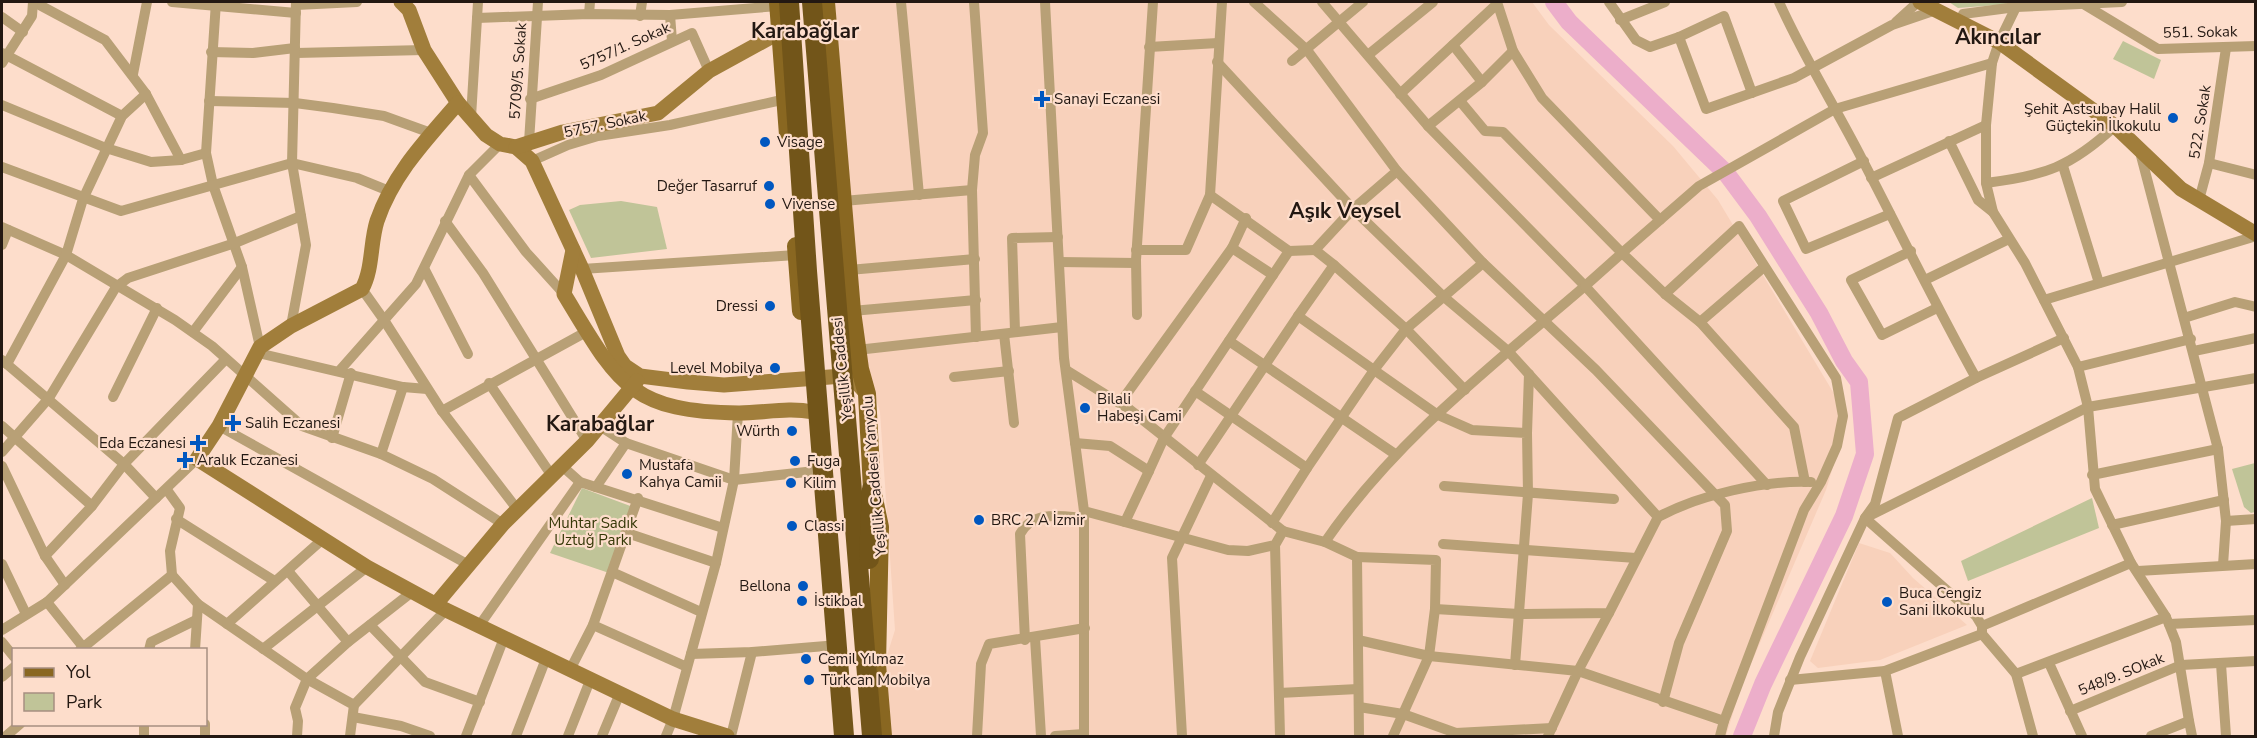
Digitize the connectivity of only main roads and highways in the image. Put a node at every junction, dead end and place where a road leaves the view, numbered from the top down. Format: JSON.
{"nodes":[{"id":1,"x":812,"y":2,"type":"edge"},
{"id":2,"x":826,"y":2,"type":"edge"},
{"id":3,"x":1919,"y":2,"type":"edge"},
{"id":4,"x":782,"y":3,"type":"edge"},
{"id":5,"x":406,"y":4,"type":"edge"},
{"id":6,"x":1939,"y":6,"type":"edge"},
{"id":7,"x":780,"y":32,"type":"junction"},
{"id":8,"x":2001,"y":38,"type":"junction"},
{"id":9,"x":458,"y":103,"type":"junction"},
{"id":10,"x":515,"y":144,"type":"junction"},
{"id":11,"x":2256,"y":235,"type":"edge"},
{"id":12,"x":573,"y":250,"type":"junction"},
{"id":13,"x":809,"y":343,"type":"junction"},
{"id":14,"x":849,"y":350,"type":"junction"},
{"id":15,"x":640,"y":376,"type":"junction"},
{"id":16,"x":843,"y":376,"type":"junction"},
{"id":17,"x":813,"y":378,"type":"junction"},
{"id":18,"x":631,"y":390,"type":"junction"},
{"id":19,"x":867,"y":394,"type":"junction"},
{"id":20,"x":816,"y":418,"type":"junction"},
{"id":21,"x":872,"y":489,"type":"junction"},
{"id":22,"x":862,"y":606,"type":"junction"},
{"id":23,"x":441,"y":607,"type":"junction"},
{"id":24,"x":701,"y":732,"type":"edge"},
{"id":25,"x":729,"y":736,"type":"edge"},
{"id":26,"x":844,"y":736,"type":"edge"},
{"id":27,"x":872,"y":736,"type":"edge"},
{"id":28,"x":883,"y":736,"type":"edge"}],
"edges":[{"from":1,"to":14,"type":"highway","name":"Yeşillik Caddesi"},
{"from":2,"to":14,"type":"main road","name":"Yeşillik Caddesi Yanyolu"},
{"from":3,"to":6,"type":"main road"},
{"from":4,"to":7,"type":"main road"},
{"from":4,"to":13,"type":"highway","name":"Yeşillik Caddesi"},
{"from":5,"to":9,"type":"main road"},
{"from":6,"to":8,"type":"main road"},
{"from":6,"to":8,"type":"main road"},
{"from":7,"to":10,"type":"main road","name":"5757. Sokak"},
{"from":7,"to":13,"type":"main road"},
{"from":8,"to":11,"type":"main road"},
{"from":9,"to":10,"type":"main road"},
{"from":9,"to":23,"type":"main road"},
{"from":10,"to":12,"type":"main road"},
{"from":12,"to":15,"type":"main road"},
{"from":12,"to":18,"type":"main road"},
{"from":13,"to":14,"type":"highway"},
{"from":13,"to":17,"type":"highway","name":"Yeşillik Caddesi"},
{"from":14,"to":16,"type":"highway","name":"Yeşillik Caddesi"},
{"from":14,"to":19,"type":"main road","name":"Yeşillik Caddesi Yanyolu"},
{"from":15,"to":17,"type":"main road"},
{"from":15,"to":18,"type":"main road"},
{"from":16,"to":17,"type":"main road"},
{"from":16,"to":19,"type":"main road"},
{"from":16,"to":22,"type":"highway","name":"Yeşillik Caddesi"},
{"from":17,"to":20,"type":"highway","name":"Yeşillik Caddesi"},
{"from":18,"to":20,"type":"main road"},
{"from":18,"to":23,"type":"main road"},
{"from":19,"to":21,"type":"main road","name":"Yeşillik Caddesi Yanyolu"},
{"from":20,"to":26,"type":"highway","name":"Yeşillik Caddesi"},
{"from":21,"to":22,"type":"highway"},
{"from":21,"to":28,"type":"main road","name":"Yeşillik Caddesi Yanyolu"},
{"from":22,"to":27,"type":"highway","name":"Yeşillik Caddesi"},
{"from":23,"to":24,"type":"main road"},
{"from":24,"to":25,"type":"main road"}]}
